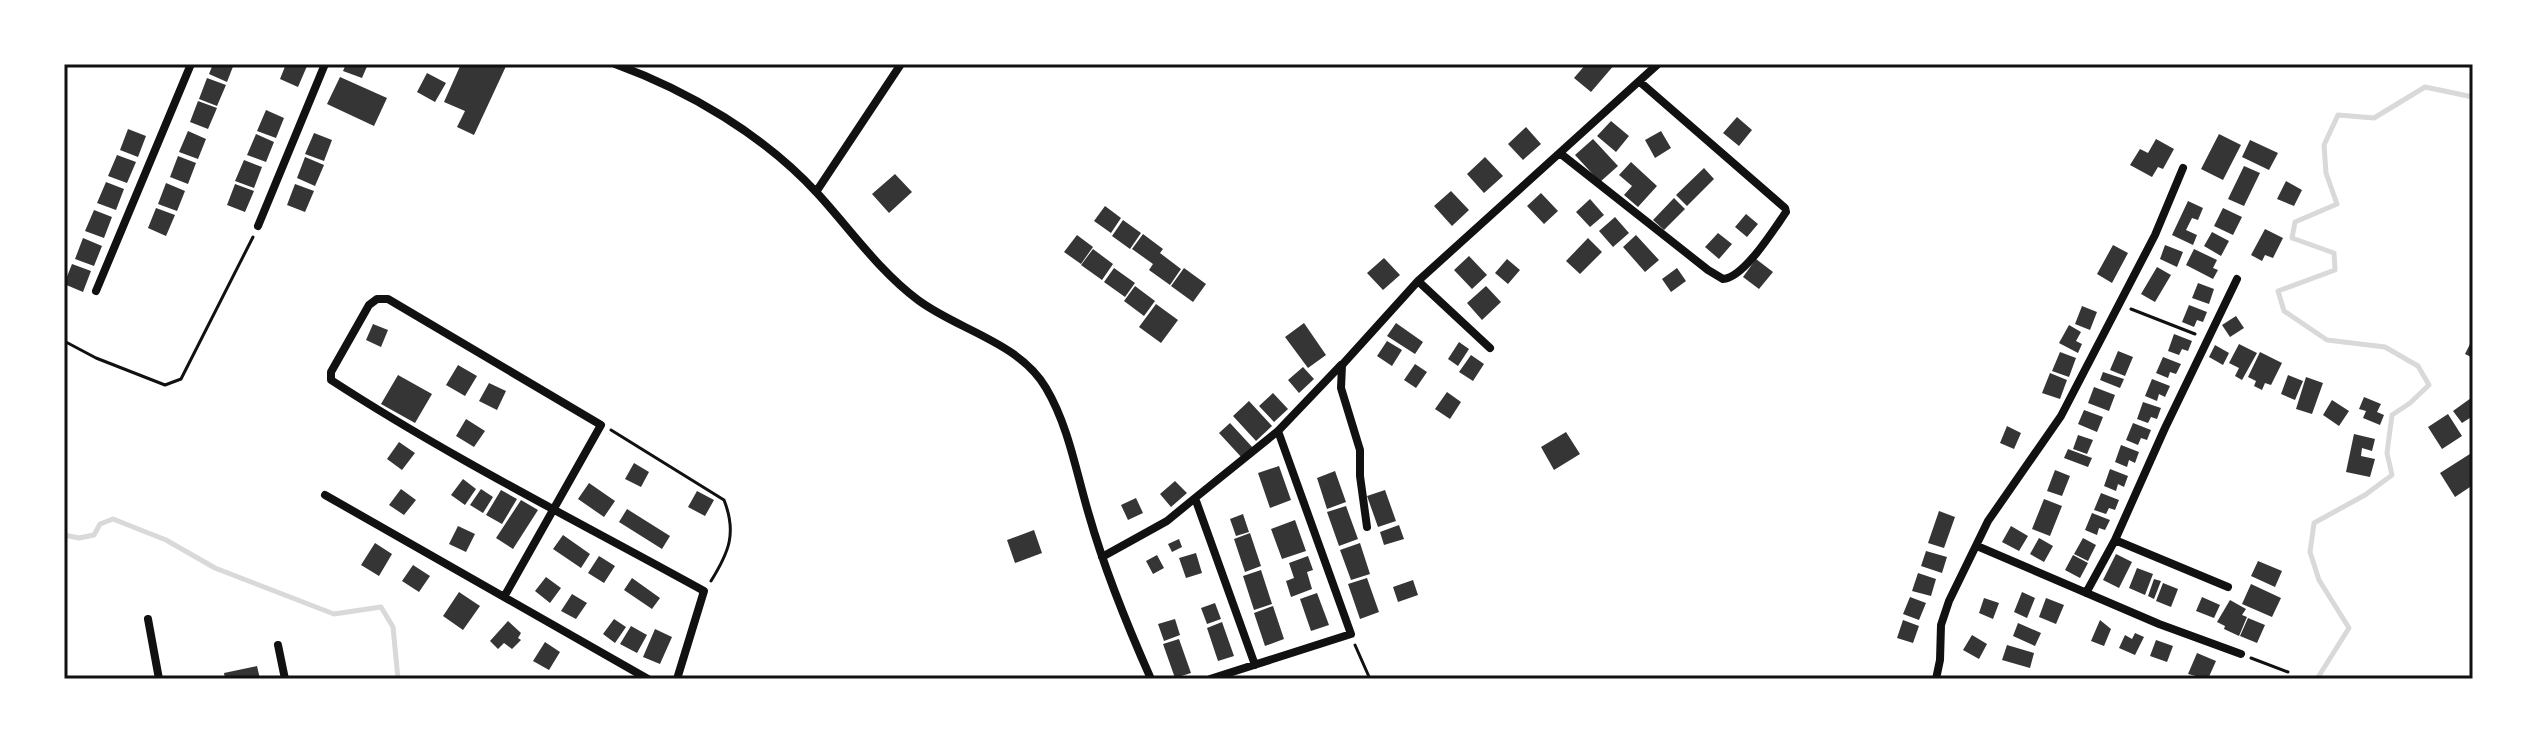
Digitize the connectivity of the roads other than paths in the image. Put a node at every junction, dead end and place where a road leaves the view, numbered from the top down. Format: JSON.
{"nodes":[{"id":1,"x":191,"y":64,"type":"edge"},
{"id":2,"x":325,"y":64,"type":"edge"},
{"id":3,"x":615,"y":64,"type":"edge"},
{"id":4,"x":901,"y":64,"type":"edge"},
{"id":5,"x":1658,"y":64,"type":"edge"},
{"id":6,"x":1640,"y":82,"type":"junction"},
{"id":7,"x":1561,"y":154,"type":"junction"},
{"id":8,"x":2183,"y":168,"type":"dead end"},
{"id":9,"x":816,"y":192,"type":"junction"},
{"id":10,"x":258,"y":226,"type":"road end"},
{"id":11,"x":2237,"y":279,"type":"dead end"},
{"id":12,"x":1418,"y":281,"type":"junction"},
{"id":13,"x":96,"y":291,"type":"dead end"},
{"id":14,"x":1490,"y":348,"type":"dead end"},
{"id":15,"x":1342,"y":365,"type":"junction"},
{"id":16,"x":1278,"y":431,"type":"junction"},
{"id":17,"x":325,"y":495,"type":"dead end"},
{"id":18,"x":1195,"y":498,"type":"junction"},
{"id":19,"x":553,"y":509,"type":"junction"},
{"id":20,"x":1367,"y":527,"type":"dead end"},
{"id":21,"x":2115,"y":540,"type":"junction"},
{"id":22,"x":1977,"y":546,"type":"junction"},
{"id":23,"x":1102,"y":557,"type":"junction"},
{"id":24,"x":2228,"y":587,"type":"dead end"},
{"id":25,"x":2086,"y":593,"type":"junction"},
{"id":26,"x":504,"y":597,"type":"junction"},
{"id":27,"x":148,"y":619,"type":"dead end"},
{"id":28,"x":278,"y":645,"type":"dead end"},
{"id":29,"x":2241,"y":654,"type":"road end"},
{"id":30,"x":1255,"y":665,"type":"junction"},
{"id":31,"x":159,"y":679,"type":"edge"},
{"id":32,"x":285,"y":679,"type":"edge"},
{"id":33,"x":648,"y":679,"type":"edge"},
{"id":34,"x":677,"y":679,"type":"edge"},
{"id":35,"x":1151,"y":679,"type":"edge"},
{"id":36,"x":1210,"y":679,"type":"edge"},
{"id":37,"x":1936,"y":679,"type":"edge"}],
"edges":[{"from":1,"to":13,"type":"street"},
{"from":2,"to":10,"type":"street"},
{"from":3,"to":9,"type":"street"},
{"from":4,"to":9,"type":"street"},
{"from":5,"to":6,"type":"street"},
{"from":6,"to":7,"type":"street"},
{"from":6,"to":7,"type":"street"},
{"from":7,"to":12,"type":"street"},
{"from":8,"to":22,"type":"street"},
{"from":9,"to":23,"type":"street"},
{"from":11,"to":21,"type":"street"},
{"from":12,"to":14,"type":"street"},
{"from":12,"to":15,"type":"street"},
{"from":15,"to":16,"type":"street"},
{"from":15,"to":20,"type":"street"},
{"from":16,"to":18,"type":"street"},
{"from":16,"to":30,"type":"street"},
{"from":17,"to":26,"type":"street"},
{"from":18,"to":23,"type":"street"},
{"from":18,"to":30,"type":"street"},
{"from":19,"to":19,"type":"street"},
{"from":19,"to":26,"type":"street"},
{"from":19,"to":34,"type":"street"},
{"from":21,"to":24,"type":"street"},
{"from":21,"to":25,"type":"street"},
{"from":22,"to":25,"type":"street"},
{"from":22,"to":37,"type":"street"},
{"from":23,"to":35,"type":"street"},
{"from":25,"to":29,"type":"street"},
{"from":26,"to":33,"type":"street"},
{"from":27,"to":31,"type":"street"},
{"from":28,"to":32,"type":"street"},
{"from":30,"to":36,"type":"street"}]}
